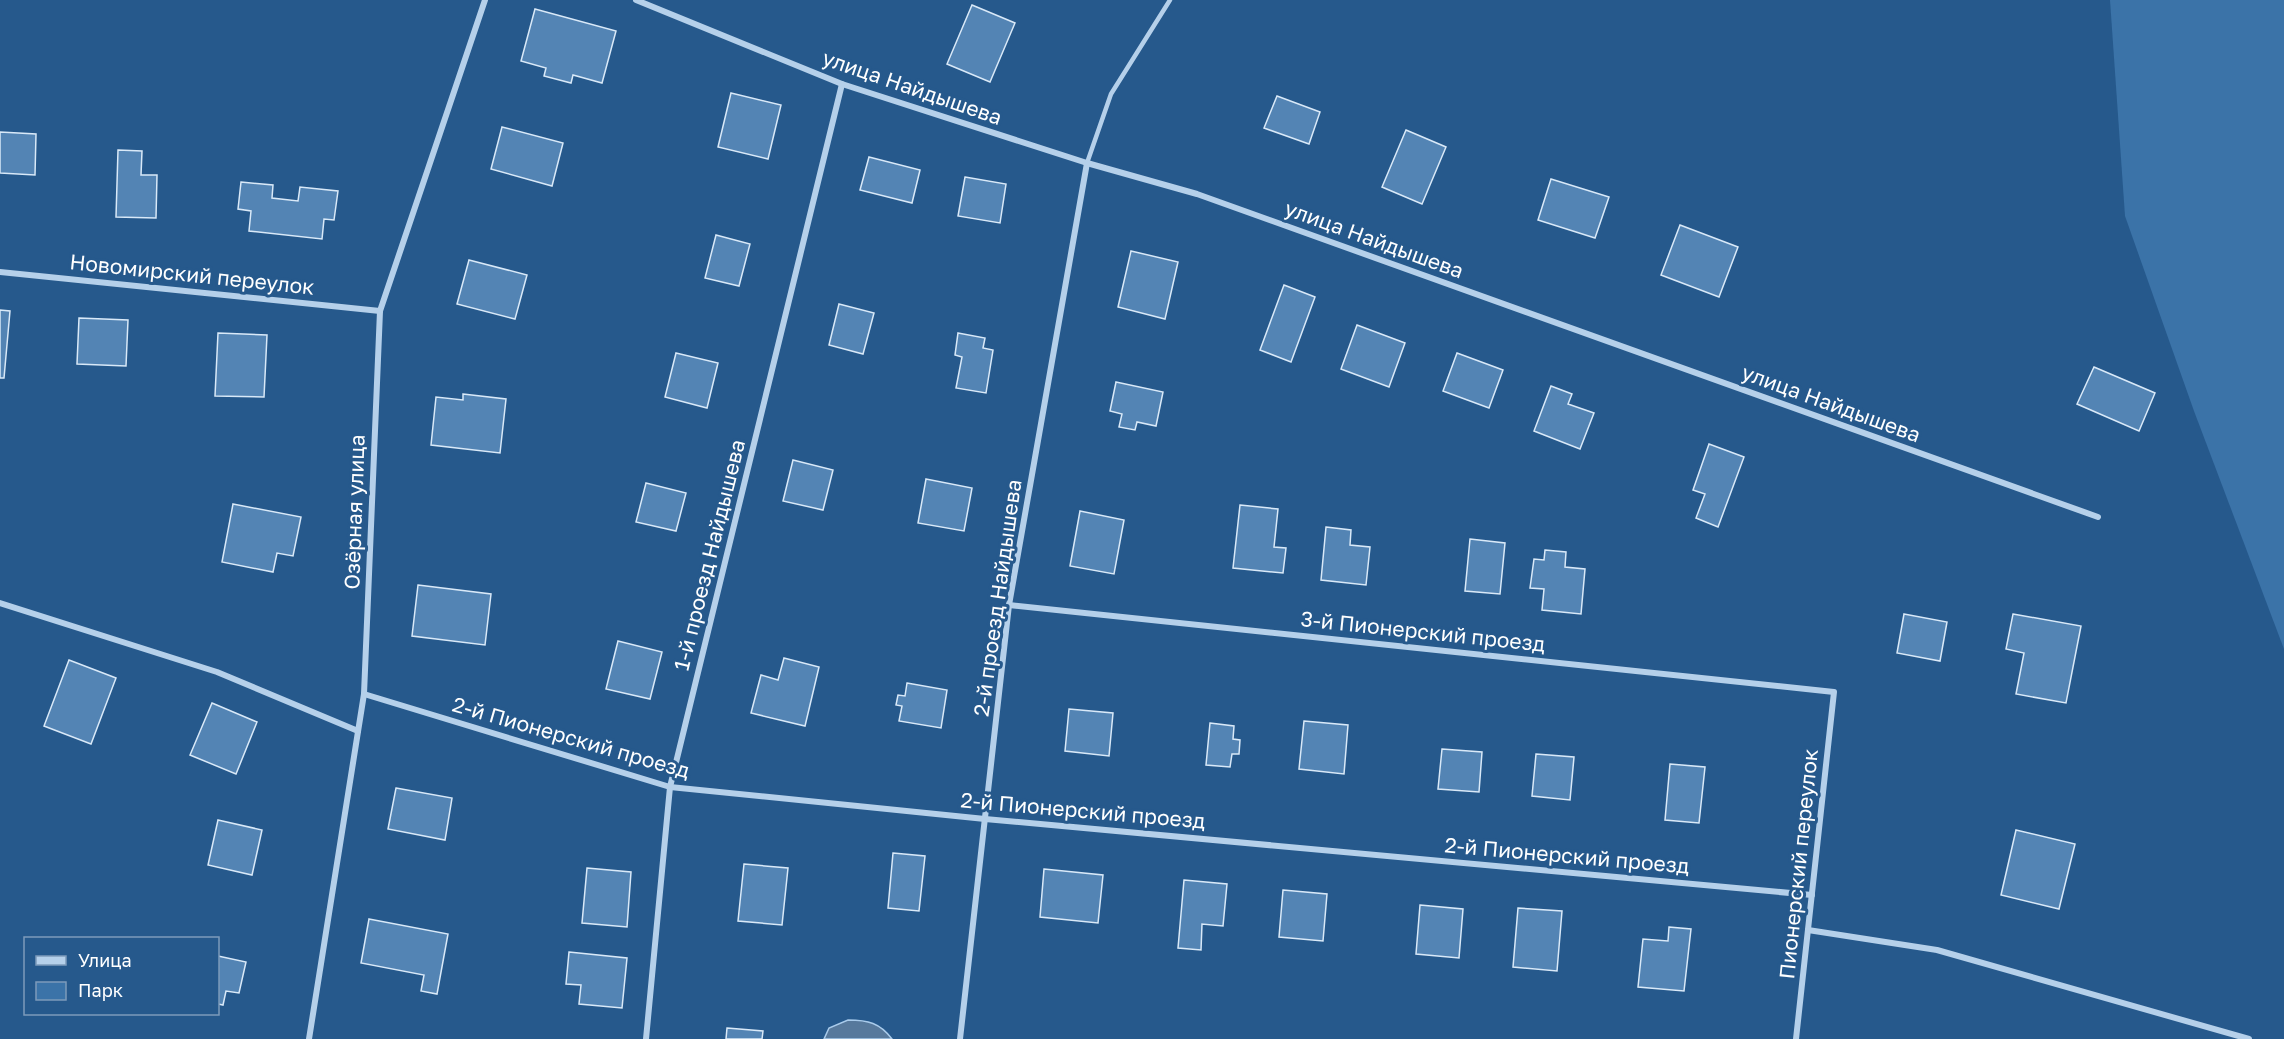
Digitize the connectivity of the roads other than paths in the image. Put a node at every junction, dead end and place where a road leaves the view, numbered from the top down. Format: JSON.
{"nodes":[{"id":1,"x":485,"y":0,"type":"edge"},
{"id":2,"x":636,"y":0,"type":"edge"},
{"id":3,"x":1170,"y":0,"type":"edge"},
{"id":4,"x":842,"y":84,"type":"junction"},
{"id":5,"x":1087,"y":164,"type":"junction"},
{"id":6,"x":0,"y":272,"type":"edge"},
{"id":7,"x":380,"y":311,"type":"junction"},
{"id":8,"x":2098,"y":517,"type":"dead end"},
{"id":9,"x":0,"y":603,"type":"edge"},
{"id":10,"x":1009,"y":605,"type":"junction"},
{"id":11,"x":1834,"y":692,"type":"joint"},
{"id":12,"x":364,"y":694,"type":"junction"},
{"id":13,"x":358,"y":731,"type":"junction"},
{"id":14,"x":670,"y":787,"type":"junction"},
{"id":15,"x":985,"y":819,"type":"junction"},
{"id":16,"x":1812,"y":895,"type":"junction"},
{"id":17,"x":1808,"y":930,"type":"junction"},
{"id":18,"x":309,"y":1039,"type":"edge"},
{"id":19,"x":646,"y":1039,"type":"edge"},
{"id":20,"x":960,"y":1039,"type":"edge"},
{"id":21,"x":1796,"y":1039,"type":"edge"},
{"id":22,"x":2249,"y":1039,"type":"edge"}],
"edges":[{"from":1,"to":7,"type":"street","name":"Озёрная улица"},
{"from":2,"to":4,"type":"street","name":"улица Найдышева"},
{"from":3,"to":5,"type":"lane"},
{"from":4,"to":5,"type":"street","name":"улица Найдышева"},
{"from":4,"to":14,"type":"street","name":"1-й проезд Найдышева"},
{"from":5,"to":8,"type":"street","name":"улица Найдышева"},
{"from":5,"to":10,"type":"street","name":"2-й проезд Найдышева"},
{"from":6,"to":7,"type":"street","name":"Новомирский переулок"},
{"from":7,"to":12,"type":"street","name":"Озёрная улица"},
{"from":9,"to":13,"type":"street"},
{"from":10,"to":11,"type":"street","name":"3-й Пионерский проезд"},
{"from":10,"to":15,"type":"street","name":"2-й проезд Найдышева"},
{"from":11,"to":16,"type":"street","name":"Пионерский переулок"},
{"from":12,"to":13,"type":"street","name":"Озёрная улица"},
{"from":12,"to":14,"type":"street","name":"2-й Пионерский проезд"},
{"from":13,"to":18,"type":"street","name":"Озёрная улица"},
{"from":14,"to":15,"type":"street","name":"2-й Пионерский проезд"},
{"from":14,"to":19,"type":"street","name":"1-й проезд Найдышева"},
{"from":15,"to":16,"type":"street","name":"2-й Пионерский проезд"},
{"from":15,"to":20,"type":"street","name":"2-й проезд Найдышева"},
{"from":16,"to":17,"type":"street","name":"Пионерский переулок"},
{"from":17,"to":21,"type":"street","name":"Пионерский переулок"},
{"from":17,"to":22,"type":"street"}]}
